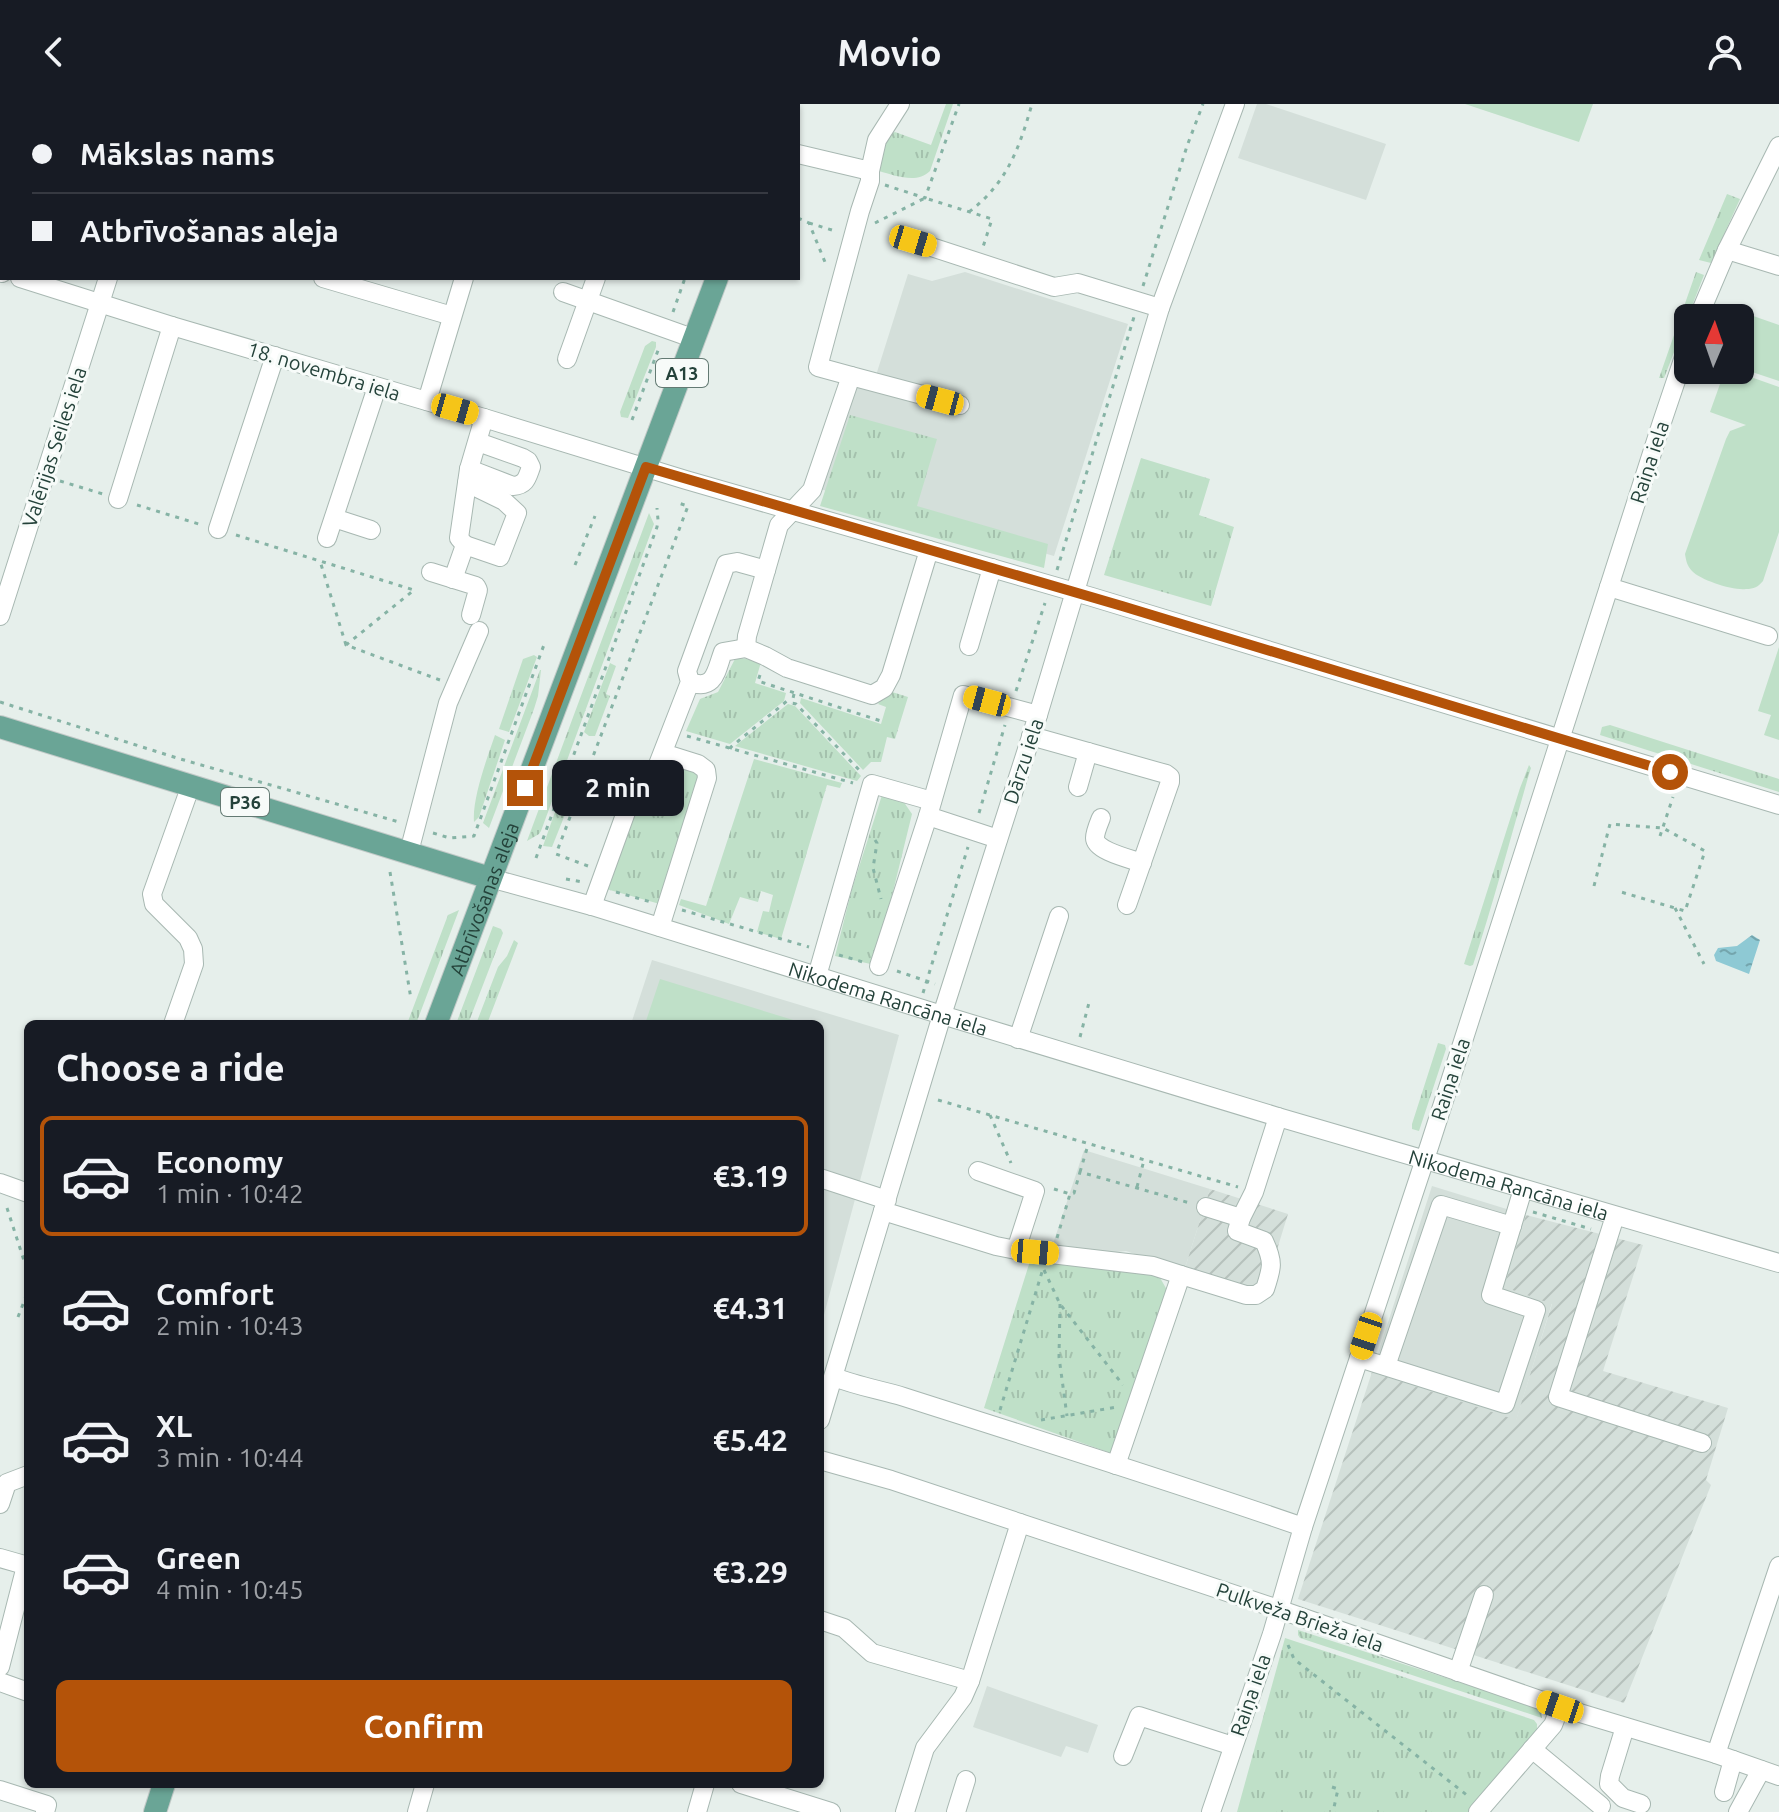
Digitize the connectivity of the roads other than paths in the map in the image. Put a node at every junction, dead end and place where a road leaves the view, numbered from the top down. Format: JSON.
{"nodes":[{"id":1,"x":900,"y":104,"type":"edge"},
{"id":2,"x":1235,"y":104,"type":"edge"},
{"id":3,"x":1779,"y":146,"type":"edge"},
{"id":4,"x":800,"y":155,"type":"edge"},
{"id":5,"x":870,"y":176,"type":"junction"},
{"id":6,"x":913,"y":241,"type":"dead end"},
{"id":7,"x":1727,"y":250,"type":"junction"},
{"id":8,"x":1779,"y":266,"type":"edge"},
{"id":9,"x":27,"y":280,"type":"edge"},
{"id":10,"x":107,"y":280,"type":"edge"},
{"id":11,"x":330,"y":280,"type":"edge"},
{"id":12,"x":463,"y":280,"type":"edge"},
{"id":13,"x":595,"y":280,"type":"edge"},
{"id":14,"x":716,"y":280,"type":"edge"},
{"id":15,"x":563,"y":292,"type":"dead end"},
{"id":16,"x":588,"y":301,"type":"junction"},
{"id":17,"x":100,"y":302,"type":"junction"},
{"id":18,"x":1704,"y":304,"type":"edge"},
{"id":19,"x":1160,"y":308,"type":"junction"},
{"id":20,"x":452,"y":316,"type":"junction"},
{"id":21,"x":172,"y":326,"type":"junction"},
{"id":22,"x":695,"y":339,"type":"junction"},
{"id":23,"x":275,"y":356,"type":"junction"},
{"id":24,"x":567,"y":359,"type":"dead end"},
{"id":25,"x":851,"y":376,"type":"junction"},
{"id":26,"x":1675,"y":384,"type":"edge"},
{"id":27,"x":377,"y":387,"type":"junction"},
{"id":28,"x":427,"y":401,"type":"junction"},
{"id":29,"x":960,"y":405,"type":"dead end"},
{"id":30,"x":484,"y":418,"type":"junction"},
{"id":31,"x":478,"y":442,"type":"junction"},
{"id":32,"x":646,"y":467,"type":"junction"},
{"id":33,"x":468,"y":476,"type":"junction"},
{"id":34,"x":118,"y":499,"type":"road end"},
{"id":35,"x":792,"y":510,"type":"junction"},
{"id":36,"x":334,"y":518,"type":"junction"},
{"id":37,"x":218,"y":529,"type":"road end"},
{"id":38,"x":371,"y":530,"type":"dead end"},
{"id":39,"x":327,"y":538,"type":"dead end"},
{"id":40,"x":465,"y":545,"type":"junction"},
{"id":41,"x":929,"y":550,"type":"junction"},
{"id":42,"x":992,"y":568,"type":"junction"},
{"id":43,"x":766,"y":570,"type":"junction"},
{"id":44,"x":431,"y":572,"type":"dead end"},
{"id":45,"x":453,"y":579,"type":"junction"},
{"id":46,"x":1609,"y":587,"type":"junction"},
{"id":47,"x":1075,"y":592,"type":"junction"},
{"id":48,"x":0,"y":616,"type":"edge"},
{"id":49,"x":1768,"y":636,"type":"dead end"},
{"id":50,"x":969,"y":646,"type":"dead end"},
{"id":51,"x":746,"y":648,"type":"junction"},
{"id":52,"x":690,"y":682,"type":"junction"},
{"id":53,"x":1038,"y":715,"type":"junction"},
{"id":54,"x":0,"y":727,"type":"edge"},
{"id":55,"x":1031,"y":736,"type":"junction"},
{"id":56,"x":1560,"y":738,"type":"junction"},
{"id":57,"x":1088,"y":752,"type":"junction"},
{"id":58,"x":663,"y":753,"type":"junction"},
{"id":59,"x":191,"y":785,"type":"junction"},
{"id":60,"x":1078,"y":787,"type":"dead end"},
{"id":61,"x":1779,"y":805,"type":"edge"},
{"id":62,"x":930,"y":808,"type":"junction"},
{"id":63,"x":1101,"y":818,"type":"dead end"},
{"id":64,"x":998,"y":839,"type":"junction"},
{"id":65,"x":409,"y":852,"type":"junction"},
{"id":66,"x":1142,"y":863,"type":"junction"},
{"id":67,"x":490,"y":878,"type":"junction"},
{"id":68,"x":1127,"y":905,"type":"dead end"},
{"id":69,"x":592,"y":906,"type":"junction"},
{"id":70,"x":1059,"y":916,"type":"dead end"},
{"id":71,"x":660,"y":927,"type":"junction"},
{"id":72,"x":879,"y":966,"type":"road end"},
{"id":73,"x":817,"y":976,"type":"junction"},
{"id":74,"x":942,"y":1015,"type":"junction"},
{"id":75,"x":174,"y":1020,"type":"edge"},
{"id":76,"x":437,"y":1020,"type":"edge"},
{"id":77,"x":1018,"y":1039,"type":"junction"},
{"id":78,"x":1278,"y":1117,"type":"junction"},
{"id":79,"x":1424,"y":1160,"type":"junction"},
{"id":80,"x":978,"y":1171,"type":"dead end"},
{"id":81,"x":824,"y":1180,"type":"edge"},
{"id":82,"x":1523,"y":1189,"type":"junction"},
{"id":83,"x":3,"y":1193,"type":"edge"},
{"id":84,"x":24,"y":1193,"type":"edge"},
{"id":85,"x":885,"y":1206,"type":"junction"},
{"id":86,"x":1206,"y":1207,"type":"road end"},
{"id":87,"x":1615,"y":1216,"type":"junction"},
{"id":88,"x":1241,"y":1218,"type":"junction"},
{"id":89,"x":1512,"y":1226,"type":"junction"},
{"id":90,"x":1016,"y":1250,"type":"junction"},
{"id":91,"x":1779,"y":1263,"type":"edge"},
{"id":92,"x":1181,"y":1275,"type":"junction"},
{"id":93,"x":1359,"y":1358,"type":"junction"},
{"id":94,"x":1386,"y":1366,"type":"junction"},
{"id":95,"x":834,"y":1377,"type":"junction"},
{"id":96,"x":824,"y":1408,"type":"edge"},
{"id":97,"x":1702,"y":1443,"type":"dead end"},
{"id":98,"x":824,"y":1461,"type":"edge"},
{"id":99,"x":1116,"y":1465,"type":"junction"},
{"id":100,"x":24,"y":1477,"type":"edge"},
{"id":101,"x":0,"y":1504,"type":"edge"},
{"id":102,"x":1020,"y":1523,"type":"junction"},
{"id":103,"x":1303,"y":1527,"type":"junction"},
{"id":104,"x":0,"y":1558,"type":"edge"},
{"id":105,"x":24,"y":1565,"type":"edge"},
{"id":106,"x":1779,"y":1566,"type":"edge"},
{"id":107,"x":24,"y":1571,"type":"edge"},
{"id":108,"x":1484,"y":1595,"type":"dead end"},
{"id":109,"x":8,"y":1598,"type":"edge"},
{"id":110,"x":1278,"y":1609,"type":"junction"},
{"id":111,"x":824,"y":1621,"type":"edge"},
{"id":112,"x":0,"y":1667,"type":"edge"},
{"id":113,"x":1458,"y":1672,"type":"junction"},
{"id":114,"x":970,"y":1681,"type":"junction"},
{"id":115,"x":0,"y":1682,"type":"edge"},
{"id":116,"x":24,"y":1691,"type":"edge"},
{"id":117,"x":1560,"y":1707,"type":"junction"},
{"id":118,"x":1625,"y":1727,"type":"junction"},
{"id":119,"x":1233,"y":1746,"type":"junction"},
{"id":120,"x":1532,"y":1749,"type":"junction"},
{"id":121,"x":1123,"y":1756,"type":"dead end"},
{"id":122,"x":1724,"y":1757,"type":"junction"},
{"id":123,"x":1770,"y":1773,"type":"edge"},
{"id":124,"x":966,"y":1780,"type":"dead end"},
{"id":125,"x":163,"y":1788,"type":"edge"},
{"id":126,"x":424,"y":1788,"type":"edge"},
{"id":127,"x":704,"y":1788,"type":"edge"},
{"id":128,"x":754,"y":1788,"type":"edge"},
{"id":129,"x":0,"y":1790,"type":"edge"},
{"id":130,"x":1724,"y":1792,"type":"dead end"},
{"id":131,"x":1641,"y":1804,"type":"dead end"},
{"id":132,"x":1601,"y":1806,"type":"dead end"},
{"id":133,"x":1480,"y":1810,"type":"edge"},
{"id":134,"x":45,"y":1812,"type":"edge"},
{"id":135,"x":155,"y":1812,"type":"edge"},
{"id":136,"x":417,"y":1812,"type":"edge"},
{"id":137,"x":697,"y":1812,"type":"edge"},
{"id":138,"x":831,"y":1812,"type":"edge"},
{"id":139,"x":905,"y":1812,"type":"edge"},
{"id":140,"x":956,"y":1812,"type":"edge"},
{"id":141,"x":1211,"y":1812,"type":"edge"},
{"id":142,"x":1738,"y":1812,"type":"edge"}],
"edges":[{"from":1,"to":5,"type":"street"},
{"from":2,"to":19,"type":"street","name":"Dārzu iela"},
{"from":3,"to":7,"type":"street"},
{"from":4,"to":5,"type":"street"},
{"from":5,"to":25,"type":"street"},
{"from":6,"to":19,"type":"street"},
{"from":7,"to":8,"type":"street"},
{"from":7,"to":18,"type":"street"},
{"from":9,"to":17,"type":"street","name":"18. novembra iela"},
{"from":10,"to":17,"type":"street","name":"Valērijas Seiles iela"},
{"from":11,"to":20,"type":"street"},
{"from":12,"to":20,"type":"street"},
{"from":13,"to":16,"type":"street"},
{"from":14,"to":22,"type":"main road","name":"Atbrīvošanas aleja","number":"A13"},
{"from":15,"to":16,"type":"street"},
{"from":16,"to":22,"type":"street"},
{"from":16,"to":24,"type":"street"},
{"from":17,"to":21,"type":"street","name":"18. novembra iela"},
{"from":17,"to":48,"type":"street","name":"Valērijas Seiles iela"},
{"from":19,"to":47,"type":"street","name":"Dārzu iela"},
{"from":20,"to":28,"type":"street"},
{"from":21,"to":23,"type":"street","name":"18. novembra iela"},
{"from":21,"to":34,"type":"street"},
{"from":22,"to":32,"type":"main road","name":"Atbrīvošanas aleja","number":"A13"},
{"from":23,"to":27,"type":"street","name":"18. novembra iela"},
{"from":23,"to":37,"type":"street"},
{"from":25,"to":29,"type":"street"},
{"from":25,"to":35,"type":"street"},
{"from":26,"to":46,"type":"street","name":"Raiņa iela"},
{"from":27,"to":28,"type":"street","name":"18. novembra iela"},
{"from":27,"to":36,"type":"street"},
{"from":28,"to":30,"type":"street","name":"18. novembra iela"},
{"from":30,"to":31,"type":"street"},
{"from":30,"to":32,"type":"street","name":"18. novembra iela"},
{"from":31,"to":33,"type":"street"},
{"from":31,"to":33,"type":"street"},
{"from":32,"to":35,"type":"street","name":"18. novembra iela"},
{"from":32,"to":67,"type":"main road","name":"Atbrīvošanas aleja","number":"A13"},
{"from":33,"to":40,"type":"street"},
{"from":33,"to":40,"type":"street"},
{"from":35,"to":41,"type":"street","name":"18. novembra iela"},
{"from":35,"to":43,"type":"street"},
{"from":36,"to":38,"type":"street"},
{"from":36,"to":39,"type":"street"},
{"from":40,"to":45,"type":"street"},
{"from":41,"to":42,"type":"street","name":"18. novembra iela"},
{"from":41,"to":51,"type":"street"},
{"from":42,"to":47,"type":"street","name":"18. novembra iela"},
{"from":42,"to":50,"type":"street"},
{"from":43,"to":51,"type":"street"},
{"from":43,"to":52,"type":"street"},
{"from":44,"to":45,"type":"street"},
{"from":45,"to":65,"type":"street"},
{"from":46,"to":49,"type":"street"},
{"from":46,"to":56,"type":"street","name":"Raiņa iela"},
{"from":47,"to":53,"type":"street","name":"Dārzu iela"},
{"from":47,"to":56,"type":"street","name":"18. novembra iela"},
{"from":51,"to":52,"type":"street"},
{"from":52,"to":58,"type":"street"},
{"from":53,"to":55,"type":"street","name":"Dārzu iela"},
{"from":53,"to":62,"type":"street"},
{"from":54,"to":59,"type":"main road","name":"Nikodema Rancāna iela","number":"P36"},
{"from":55,"to":57,"type":"street"},
{"from":55,"to":64,"type":"street","name":"Dārzu iela"},
{"from":56,"to":61,"type":"street","name":"18. novembra iela"},
{"from":56,"to":79,"type":"street","name":"Raiņa iela"},
{"from":57,"to":60,"type":"street"},
{"from":57,"to":66,"type":"street"},
{"from":58,"to":69,"type":"street"},
{"from":58,"to":71,"type":"street"},
{"from":59,"to":65,"type":"main road","name":"Nikodema Rancāna iela","number":"P36"},
{"from":59,"to":75,"type":"street"},
{"from":62,"to":64,"type":"street"},
{"from":62,"to":72,"type":"street"},
{"from":62,"to":73,"type":"street"},
{"from":63,"to":66,"type":"street"},
{"from":64,"to":74,"type":"street","name":"Dārzu iela"},
{"from":65,"to":67,"type":"main road","name":"Nikodema Rancāna iela","number":"P36"},
{"from":66,"to":68,"type":"street"},
{"from":67,"to":69,"type":"street","name":"Nikodema Rancāna iela"},
{"from":67,"to":76,"type":"main road","name":"Atbrīvošanas aleja","number":"A13"},
{"from":69,"to":71,"type":"street","name":"Nikodema Rancāna iela"},
{"from":70,"to":77,"type":"street"},
{"from":71,"to":73,"type":"street","name":"Nikodema Rancāna iela"},
{"from":73,"to":74,"type":"street","name":"Nikodema Rancāna iela"},
{"from":74,"to":77,"type":"street","name":"Nikodema Rancāna iela"},
{"from":74,"to":85,"type":"street","name":"Dārzu iela"},
{"from":77,"to":78,"type":"street","name":"Nikodema Rancāna iela"},
{"from":78,"to":79,"type":"street","name":"Nikodema Rancāna iela"},
{"from":78,"to":88,"type":"street"},
{"from":79,"to":82,"type":"street","name":"Nikodema Rancāna iela"},
{"from":79,"to":93,"type":"street","name":"Raiņa iela"},
{"from":80,"to":90,"type":"street"},
{"from":81,"to":85,"type":"street"},
{"from":82,"to":87,"type":"street","name":"Nikodema Rancāna iela"},
{"from":82,"to":89,"type":"street"},
{"from":83,"to":84,"type":"street"},
{"from":85,"to":90,"type":"street"},
{"from":85,"to":95,"type":"street","name":"Dārzu iela"},
{"from":86,"to":88,"type":"street"},
{"from":87,"to":91,"type":"street","name":"Nikodema Rancāna iela"},
{"from":87,"to":97,"type":"street"},
{"from":88,"to":92,"type":"street"},
{"from":89,"to":94,"type":"street"},
{"from":89,"to":94,"type":"street"},
{"from":90,"to":92,"type":"street"},
{"from":92,"to":99,"type":"street"},
{"from":93,"to":94,"type":"street"},
{"from":93,"to":103,"type":"street","name":"Raiņa iela"},
{"from":95,"to":96,"type":"street","name":"Dārzu iela"},
{"from":95,"to":99,"type":"street"},
{"from":98,"to":102,"type":"street","name":"Pulkveža Brieža iela"},
{"from":99,"to":103,"type":"street"},
{"from":100,"to":101,"type":"street"},
{"from":102,"to":110,"type":"street","name":"Pulkveža Brieža iela"},
{"from":102,"to":114,"type":"street"},
{"from":103,"to":110,"type":"street","name":"Raiņa iela"},
{"from":104,"to":105,"type":"street"},
{"from":106,"to":122,"type":"street"},
{"from":107,"to":109,"type":"street"},
{"from":108,"to":113,"type":"street"},
{"from":109,"to":112,"type":"street"},
{"from":110,"to":113,"type":"street","name":"Pulkveža Brieža iela"},
{"from":110,"to":119,"type":"street","name":"Raiņa iela"},
{"from":111,"to":114,"type":"street"},
{"from":113,"to":117,"type":"street","name":"Pulkveža Brieža iela"},
{"from":114,"to":139,"type":"street"},
{"from":115,"to":116,"type":"street"},
{"from":117,"to":118,"type":"street","name":"Pulkveža Brieža iela"},
{"from":117,"to":120,"type":"street"},
{"from":118,"to":122,"type":"street","name":"Pulkveža Brieža iela"},
{"from":118,"to":131,"type":"street"},
{"from":119,"to":121,"type":"street"},
{"from":119,"to":141,"type":"street","name":"Raiņa iela"},
{"from":120,"to":132,"type":"street"},
{"from":120,"to":133,"type":"street"},
{"from":122,"to":123,"type":"street","name":"Pulkveža Brieža iela"},
{"from":122,"to":130,"type":"street"},
{"from":123,"to":142,"type":"street"},
{"from":124,"to":140,"type":"street"},
{"from":125,"to":135,"type":"main road"},
{"from":126,"to":136,"type":"street"},
{"from":127,"to":137,"type":"street"},
{"from":128,"to":138,"type":"street"},
{"from":129,"to":134,"type":"street"}]}
